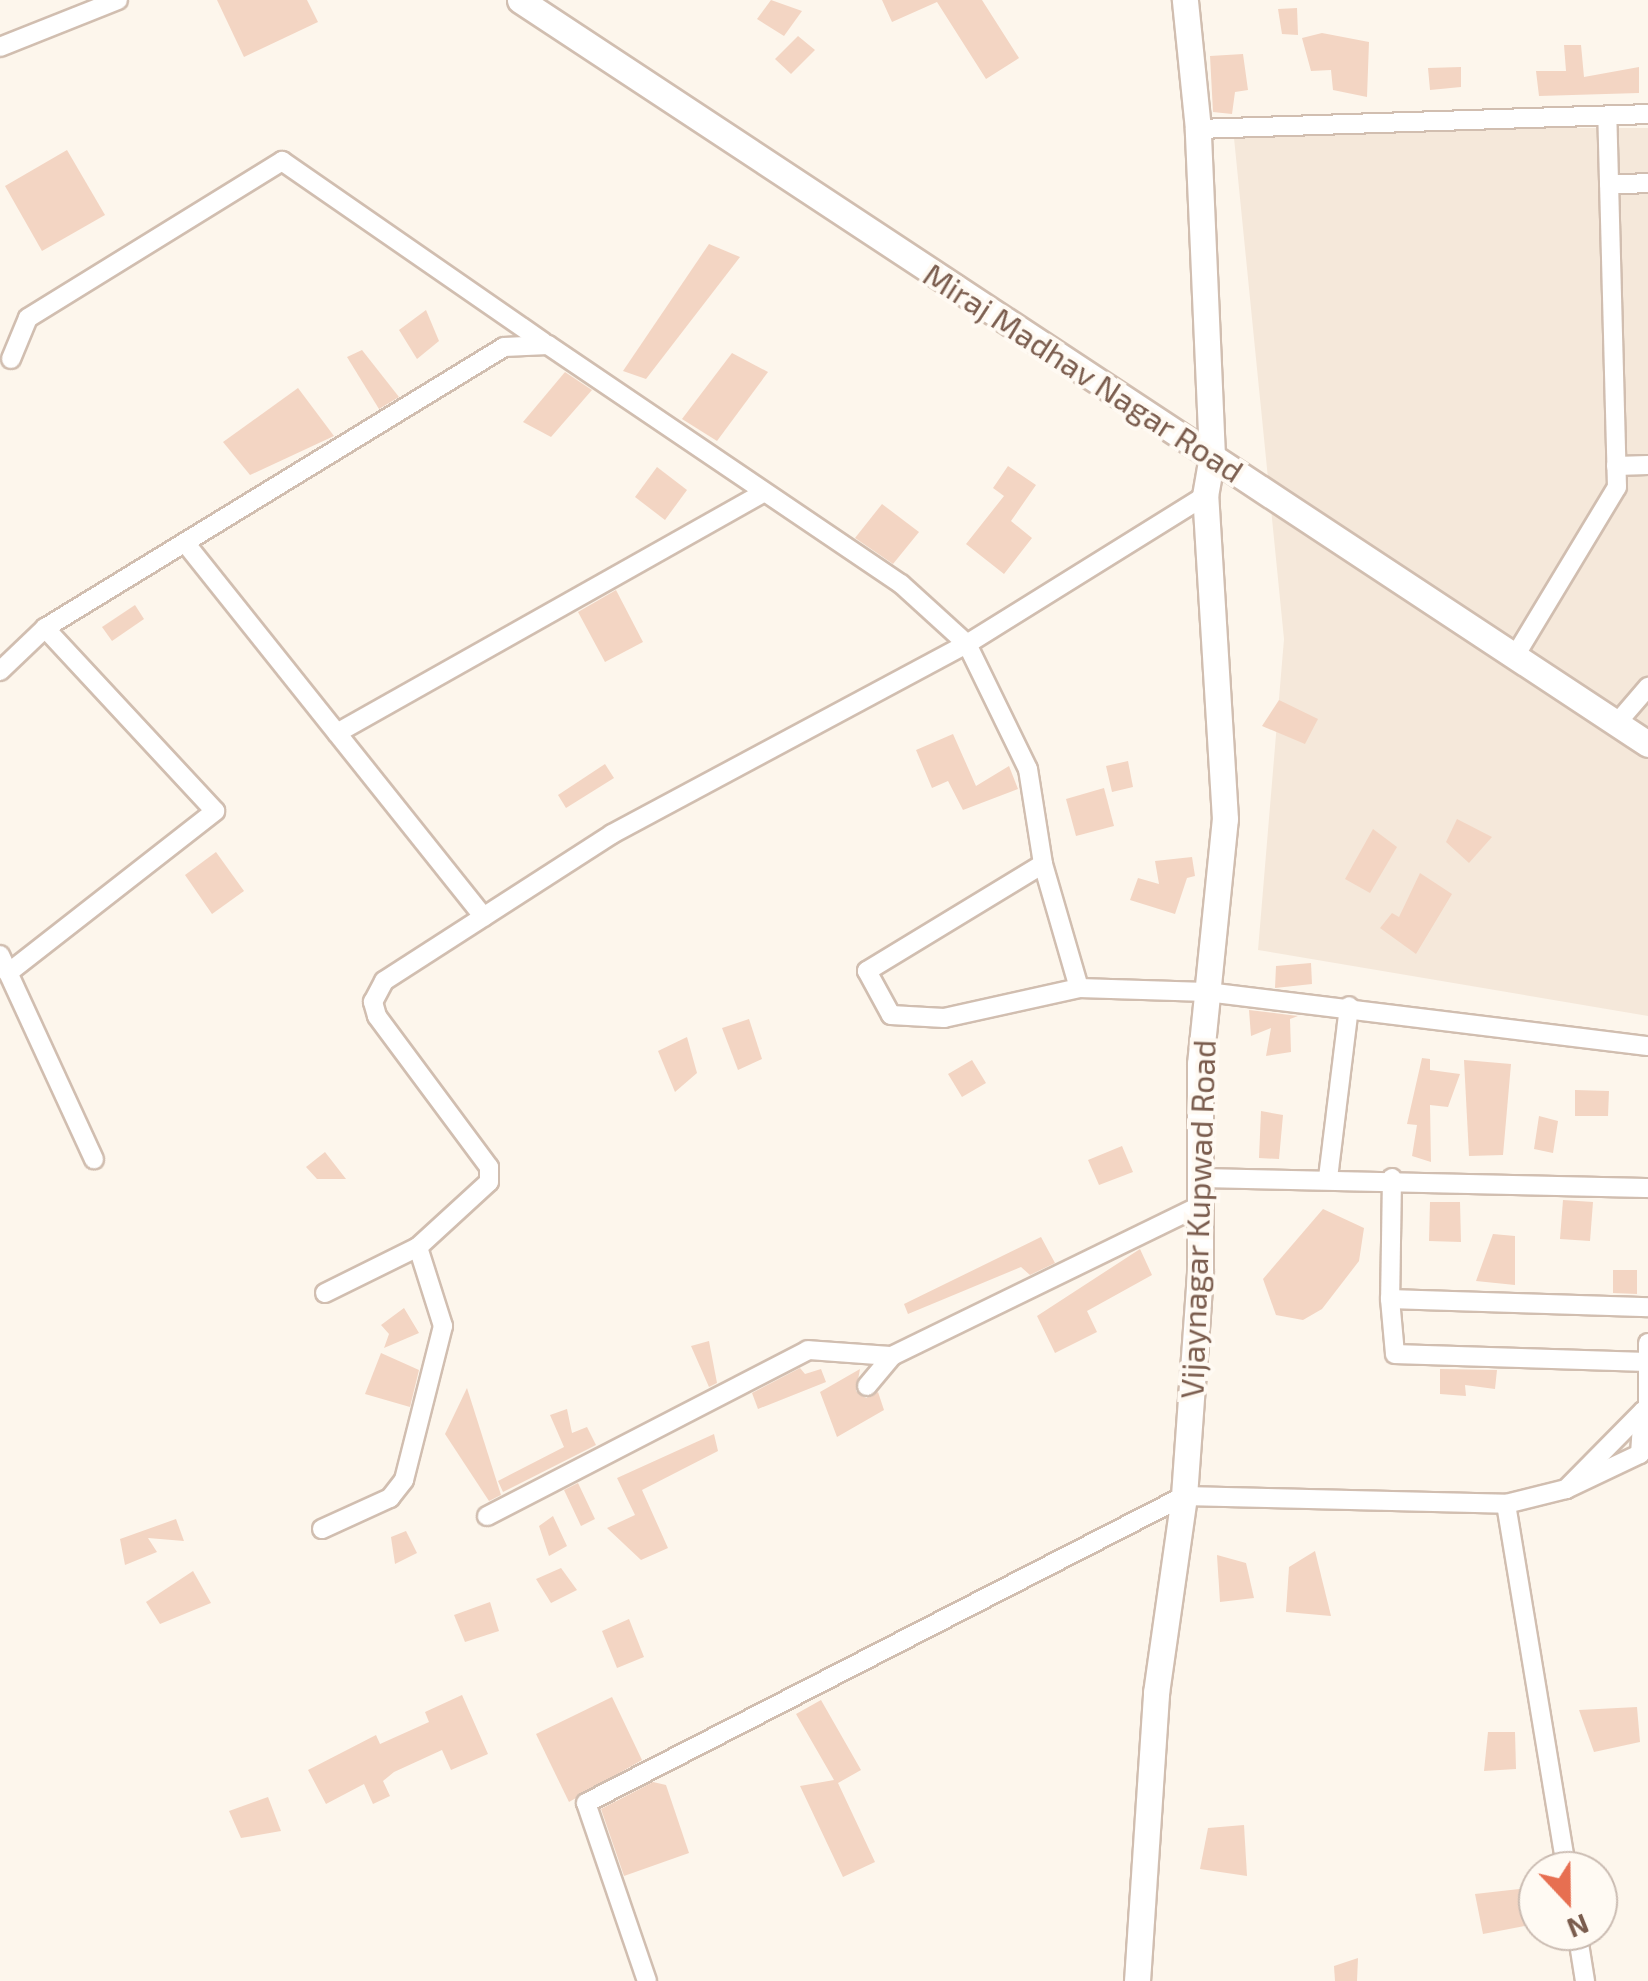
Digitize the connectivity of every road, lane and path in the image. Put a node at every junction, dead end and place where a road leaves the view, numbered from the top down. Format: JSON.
{"nodes":[{"id":1,"x":118,"y":0,"type":"edge"},
{"id":2,"x":520,"y":0,"type":"edge"},
{"id":3,"x":1184,"y":0,"type":"edge"},
{"id":4,"x":0,"y":46,"type":"edge"},
{"id":5,"x":1648,"y":114,"type":"edge"},
{"id":6,"x":1607,"y":116,"type":"junction"},
{"id":7,"x":1198,"y":129,"type":"junction"},
{"id":8,"x":1648,"y":183,"type":"edge"},
{"id":9,"x":1609,"y":184,"type":"junction"},
{"id":10,"x":548,"y":345,"type":"junction"},
{"id":11,"x":11,"y":359,"type":"dead end"},
{"id":12,"x":1212,"y":456,"type":"junction"},
{"id":13,"x":1648,"y":465,"type":"edge"},
{"id":14,"x":1616,"y":466,"type":"junction"},
{"id":15,"x":760,"y":495,"type":"junction"},
{"id":16,"x":1205,"y":496,"type":"junction"},
{"id":17,"x":186,"y":544,"type":"junction"},
{"id":18,"x":44,"y":628,"type":"junction"},
{"id":19,"x":966,"y":644,"type":"junction"},
{"id":20,"x":1515,"y":656,"type":"junction"},
{"id":21,"x":0,"y":671,"type":"edge"},
{"id":22,"x":1648,"y":687,"type":"edge"},
{"id":23,"x":1617,"y":723,"type":"junction"},
{"id":24,"x":337,"y":733,"type":"junction"},
{"id":25,"x":1648,"y":744,"type":"edge"},
{"id":26,"x":1043,"y":864,"type":"junction"},
{"id":27,"x":484,"y":917,"type":"junction"},
{"id":28,"x":0,"y":955,"type":"edge"},
{"id":29,"x":8,"y":973,"type":"junction"},
{"id":30,"x":1079,"y":988,"type":"junction"},
{"id":31,"x":1207,"y":992,"type":"junction"},
{"id":32,"x":1349,"y":1006,"type":"junction"},
{"id":33,"x":1648,"y":1046,"type":"edge"},
{"id":34,"x":94,"y":1159,"type":"dead end"},
{"id":35,"x":1200,"y":1178,"type":"junction"},
{"id":36,"x":1328,"y":1178,"type":"junction"},
{"id":37,"x":1392,"y":1178,"type":"junction"},
{"id":38,"x":1648,"y":1188,"type":"edge"},
{"id":39,"x":1200,"y":1206,"type":"junction"},
{"id":40,"x":418,"y":1247,"type":"junction"},
{"id":41,"x":325,"y":1292,"type":"dead end"},
{"id":42,"x":1390,"y":1298,"type":"junction"},
{"id":43,"x":1648,"y":1307,"type":"edge"},
{"id":44,"x":1647,"y":1352,"type":"edge"},
{"id":45,"x":892,"y":1356,"type":"junction"},
{"id":46,"x":867,"y":1386,"type":"dead end"},
{"id":47,"x":1646,"y":1411,"type":"edge"},
{"id":48,"x":1566,"y":1489,"type":"junction"},
{"id":49,"x":1184,"y":1496,"type":"junction"},
{"id":50,"x":1506,"y":1504,"type":"junction"},
{"id":51,"x":486,"y":1516,"type":"dead end"},
{"id":52,"x":322,"y":1529,"type":"dead end"},
{"id":53,"x":1565,"y":1851,"type":"edge"},
{"id":54,"x":1580,"y":1951,"type":"edge"},
{"id":55,"x":647,"y":1981,"type":"edge"},
{"id":56,"x":1137,"y":1981,"type":"edge"},
{"id":57,"x":1585,"y":1981,"type":"edge"}],
"edges":[{"from":1,"to":4,"type":"street"},
{"from":2,"to":12,"type":"street","name":"Miraj Madhav Nagar Road"},
{"from":3,"to":7,"type":"street","name":"Vijaynagar Kupwad Road"},
{"from":5,"to":6,"type":"street"},
{"from":6,"to":7,"type":"street"},
{"from":6,"to":9,"type":"street"},
{"from":7,"to":12,"type":"street","name":"Vijaynagar Kupwad Road"},
{"from":8,"to":9,"type":"street"},
{"from":9,"to":14,"type":"street"},
{"from":10,"to":11,"type":"street"},
{"from":10,"to":15,"type":"street"},
{"from":10,"to":17,"type":"street"},
{"from":12,"to":16,"type":"street","name":"Vijaynagar Kupwad Road"},
{"from":12,"to":20,"type":"street","name":"Miraj Madhav Nagar Road"},
{"from":13,"to":14,"type":"street"},
{"from":14,"to":20,"type":"street"},
{"from":15,"to":19,"type":"street"},
{"from":15,"to":24,"type":"street"},
{"from":16,"to":19,"type":"street"},
{"from":16,"to":31,"type":"street","name":"Vijaynagar Kupwad Road"},
{"from":17,"to":18,"type":"street"},
{"from":17,"to":24,"type":"street"},
{"from":18,"to":21,"type":"street"},
{"from":18,"to":29,"type":"street"},
{"from":19,"to":26,"type":"street"},
{"from":19,"to":27,"type":"street"},
{"from":20,"to":23,"type":"street","name":"Miraj Madhav Nagar Road"},
{"from":22,"to":23,"type":"street"},
{"from":23,"to":25,"type":"street","name":"Miraj Madhav Nagar Road"},
{"from":24,"to":27,"type":"street"},
{"from":26,"to":30,"type":"street"},
{"from":26,"to":30,"type":"street"},
{"from":27,"to":40,"type":"street"},
{"from":28,"to":29,"type":"street"},
{"from":29,"to":34,"type":"street"},
{"from":30,"to":31,"type":"street"},
{"from":31,"to":32,"type":"street"},
{"from":31,"to":35,"type":"street","name":"Vijaynagar Kupwad Road"},
{"from":32,"to":33,"type":"street"},
{"from":32,"to":36,"type":"street"},
{"from":35,"to":36,"type":"street"},
{"from":35,"to":39,"type":"street","name":"Vijaynagar Kupwad Road"},
{"from":36,"to":37,"type":"street"},
{"from":37,"to":38,"type":"street"},
{"from":37,"to":42,"type":"street"},
{"from":39,"to":45,"type":"street"},
{"from":39,"to":49,"type":"street","name":"Vijaynagar Kupwad Road"},
{"from":40,"to":41,"type":"street"},
{"from":40,"to":52,"type":"street"},
{"from":42,"to":43,"type":"street"},
{"from":42,"to":44,"type":"street"},
{"from":44,"to":47,"type":"street"},
{"from":45,"to":46,"type":"street"},
{"from":45,"to":51,"type":"street"},
{"from":47,"to":48,"type":"street"},
{"from":47,"to":48,"type":"street"},
{"from":48,"to":50,"type":"street"},
{"from":49,"to":50,"type":"street"},
{"from":49,"to":55,"type":"street"},
{"from":49,"to":56,"type":"street","name":"Vijaynagar Kupwad Road"},
{"from":50,"to":53,"type":"street"},
{"from":54,"to":57,"type":"street"}]}
